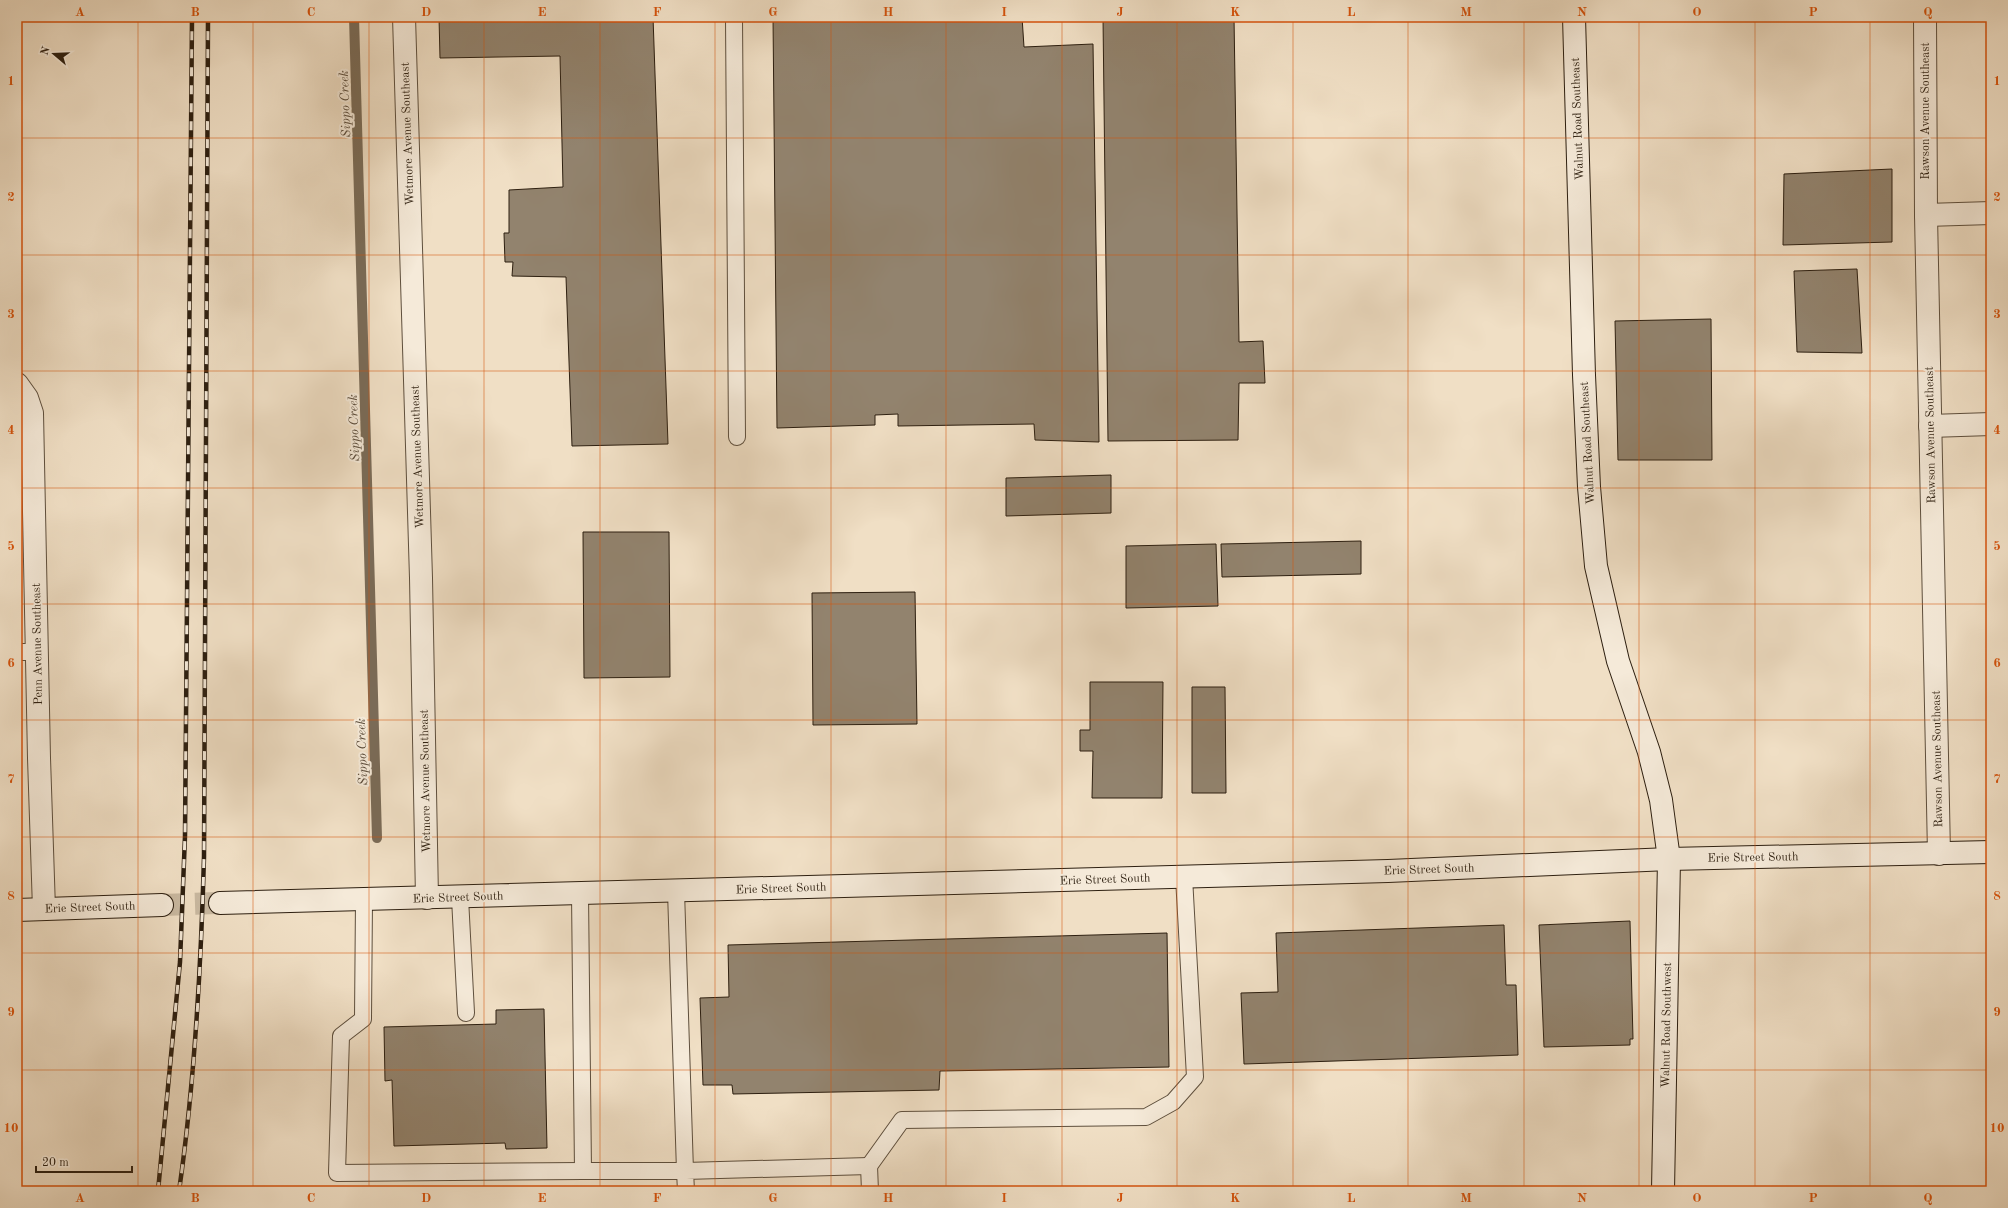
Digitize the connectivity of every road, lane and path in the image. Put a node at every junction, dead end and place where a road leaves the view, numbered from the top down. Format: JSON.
{"nodes":[{"id":1,"x":404,"y":17,"type":"edge"},
{"id":2,"x":734,"y":17,"type":"edge"},
{"id":3,"x":1574,"y":17,"type":"edge"},
{"id":4,"x":1925,"y":17,"type":"edge"},
{"id":5,"x":1991,"y":213,"type":"edge"},
{"id":6,"x":1926,"y":215,"type":"junction"},
{"id":7,"x":20,"y":393,"type":"edge"},
{"id":8,"x":1991,"y":424,"type":"edge"},
{"id":9,"x":1930,"y":426,"type":"junction"},
{"id":10,"x":737,"y":437,"type":"dead end"},
{"id":11,"x":27,"y":652,"type":"edge"},
{"id":12,"x":1991,"y":852,"type":"edge"},
{"id":13,"x":1939,"y":854,"type":"junction"},
{"id":14,"x":1669,"y":859,"type":"junction"},
{"id":15,"x":1184,"y":877,"type":"junction"},
{"id":16,"x":676,"y":891,"type":"junction"},
{"id":17,"x":580,"y":894,"type":"junction"},
{"id":18,"x":428,"y":898,"type":"junction"},
{"id":19,"x":460,"y":898,"type":"junction"},
{"id":20,"x":364,"y":900,"type":"junction"},
{"id":21,"x":220,"y":903,"type":"tunnel mouth"},
{"id":22,"x":162,"y":905,"type":"tunnel mouth"},
{"id":23,"x":44,"y":909,"type":"junction"},
{"id":24,"x":17,"y":910,"type":"edge"},
{"id":25,"x":466,"y":1013,"type":"dead end"},
{"id":26,"x":869,"y":1166,"type":"junction"},
{"id":27,"x":583,"y":1171,"type":"junction"},
{"id":28,"x":685,"y":1171,"type":"junction"},
{"id":29,"x":686,"y":1191,"type":"edge"},
{"id":30,"x":870,"y":1191,"type":"edge"},
{"id":31,"x":1663,"y":1191,"type":"edge"}],
"edges":[{"from":1,"to":18,"type":"main road","name":"Wetmore Avenue Southeast"},
{"from":2,"to":10,"type":"lane"},
{"from":3,"to":14,"type":"main road","name":"Walnut Road Southeast"},
{"from":4,"to":6,"type":"main road","name":"Rawson Avenue Southeast"},
{"from":5,"to":6,"type":"main road"},
{"from":6,"to":9,"type":"main road","name":"Rawson Avenue Southeast"},
{"from":7,"to":11,"type":"main road","name":"Penn Avenue Southeast"},
{"from":8,"to":9,"type":"main road"},
{"from":9,"to":13,"type":"main road","name":"Rawson Avenue Southeast"},
{"from":11,"to":23,"type":"main road","name":"Penn Avenue Southeast"},
{"from":12,"to":13,"type":"main road","name":"Erie Street South"},
{"from":13,"to":14,"type":"main road","name":"Erie Street South"},
{"from":14,"to":15,"type":"main road","name":"Erie Street South"},
{"from":14,"to":31,"type":"main road","name":"Walnut Road Southwest"},
{"from":15,"to":16,"type":"main road","name":"Erie Street South"},
{"from":15,"to":26,"type":"lane"},
{"from":16,"to":17,"type":"main road","name":"Erie Street South"},
{"from":16,"to":28,"type":"lane"},
{"from":17,"to":19,"type":"main road","name":"Erie Street South"},
{"from":17,"to":27,"type":"lane"},
{"from":18,"to":19,"type":"main road","name":"Erie Street South"},
{"from":18,"to":20,"type":"main road","name":"Erie Street South"},
{"from":19,"to":25,"type":"lane"},
{"from":20,"to":21,"type":"main road","name":"Erie Street South"},
{"from":20,"to":27,"type":"lane"},
{"from":22,"to":23,"type":"main road","name":"Erie Street South"},
{"from":23,"to":24,"type":"main road","name":"Erie Street South"},
{"from":26,"to":28,"type":"lane"},
{"from":26,"to":30,"type":"lane"},
{"from":27,"to":28,"type":"lane"},
{"from":28,"to":29,"type":"lane"}]}
